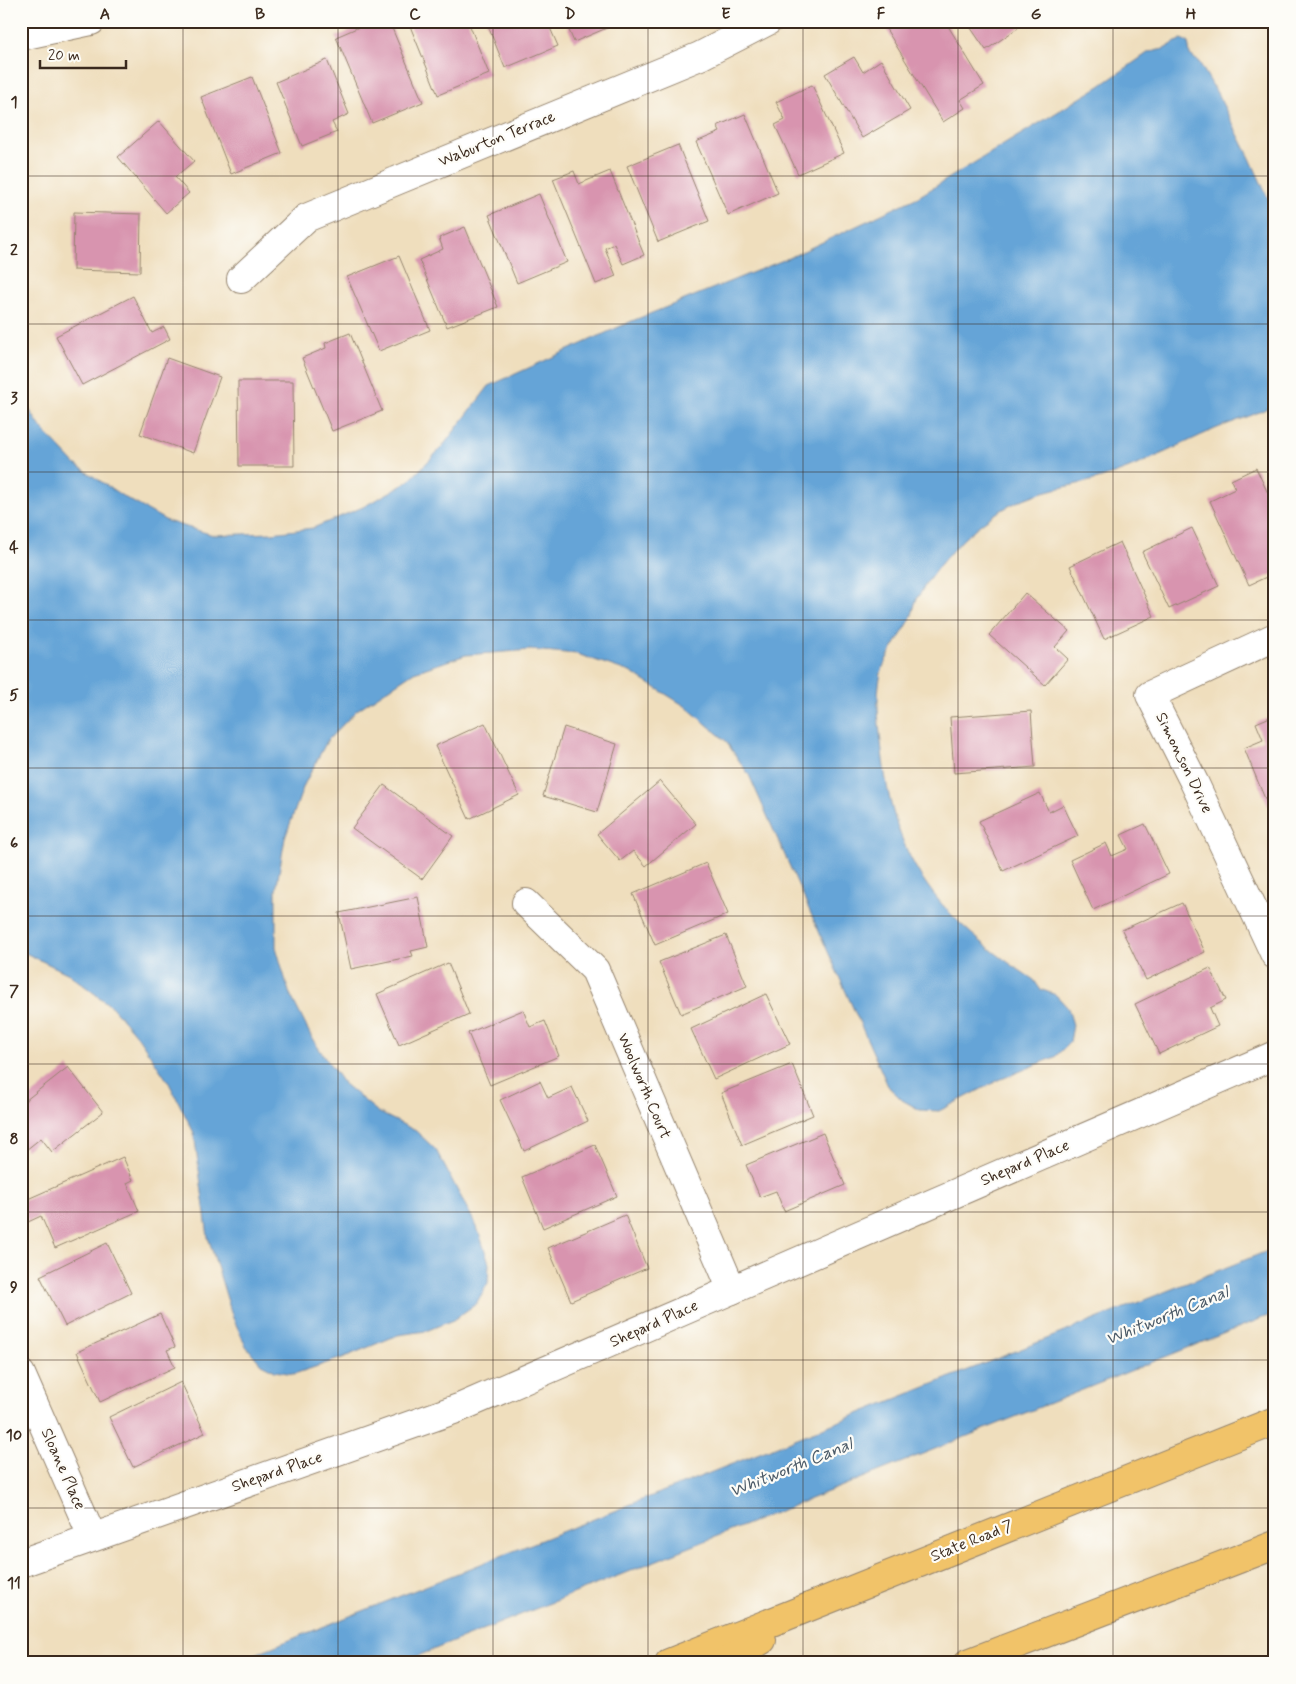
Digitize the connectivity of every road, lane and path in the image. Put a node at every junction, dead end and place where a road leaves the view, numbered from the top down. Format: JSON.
{"nodes":[{"id":1,"x":91,"y":21,"type":"edge"},
{"id":2,"x":768,"y":21,"type":"edge"},
{"id":3,"x":21,"y":36,"type":"edge"},
{"id":4,"x":241,"y":279,"type":"dead end"},
{"id":5,"x":1275,"y":637,"type":"edge"},
{"id":6,"x":526,"y":903,"type":"dead end"},
{"id":7,"x":1275,"y":955,"type":"edge"},
{"id":8,"x":1275,"y":1055,"type":"edge"},
{"id":9,"x":732,"y":1290,"type":"junction"},
{"id":10,"x":21,"y":1374,"type":"edge"},
{"id":11,"x":1275,"y":1421,"type":"edge"},
{"id":12,"x":92,"y":1536,"type":"junction"},
{"id":13,"x":1275,"y":1545,"type":"edge"},
{"id":14,"x":21,"y":1562,"type":"edge"},
{"id":15,"x":831,"y":1597,"type":"junction"},
{"id":16,"x":669,"y":1663,"type":"edge"},
{"id":17,"x":724,"y":1663,"type":"edge"},
{"id":18,"x":968,"y":1663,"type":"edge"}],
"edges":[{"from":1,"to":3,"type":"street"},
{"from":2,"to":4,"type":"street","name":"Waburton Terrace"},
{"from":5,"to":7,"type":"street","name":"Simonson Drive"},
{"from":6,"to":9,"type":"street","name":"Woolworth Court"},
{"from":8,"to":9,"type":"street","name":"Shepard Place"},
{"from":9,"to":12,"type":"street","name":"Shepard Place"},
{"from":10,"to":12,"type":"street","name":"Sloane Place"},
{"from":11,"to":15,"type":"main road","name":"State Road 7"},
{"from":12,"to":14,"type":"street","name":"Shepard Place"},
{"from":13,"to":18,"type":"main road"},
{"from":15,"to":16,"type":"main road","name":"State Road 7"},
{"from":15,"to":17,"type":"main road"}]}
